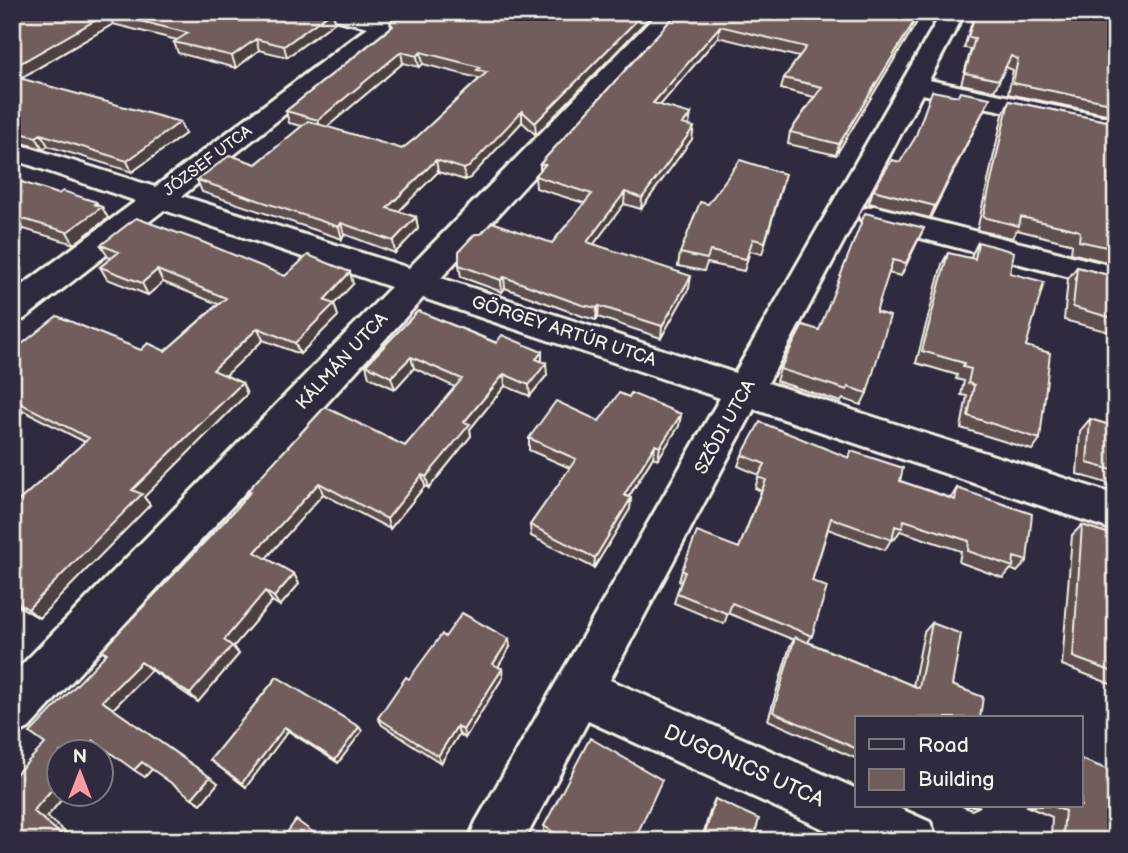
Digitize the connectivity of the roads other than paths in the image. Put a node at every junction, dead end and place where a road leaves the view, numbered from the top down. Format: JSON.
{"nodes":[{"id":1,"x":333,"y":12,"type":"edge"},
{"id":2,"x":672,"y":12,"type":"edge"},
{"id":3,"x":954,"y":12,"type":"edge"},
{"id":4,"x":395,"y":18,"type":"edge"},
{"id":5,"x":914,"y":85,"type":"junction"},
{"id":6,"x":1116,"y":127,"type":"edge"},
{"id":7,"x":12,"y":150,"type":"edge"},
{"id":8,"x":159,"y":198,"type":"junction"},
{"id":9,"x":845,"y":209,"type":"junction"},
{"id":10,"x":1116,"y":278,"type":"edge"},
{"id":11,"x":416,"y":282,"type":"junction"},
{"id":12,"x":12,"y":311,"type":"edge"},
{"id":13,"x":745,"y":391,"type":"junction"},
{"id":14,"x":1116,"y":513,"type":"edge"},
{"id":15,"x":578,"y":691,"type":"junction"},
{"id":16,"x":12,"y":711,"type":"edge"},
{"id":17,"x":495,"y":841,"type":"edge"},
{"id":18,"x":911,"y":841,"type":"edge"}],
"edges":[{"from":1,"to":4,"type":"street"},
{"from":2,"to":11,"type":"street","name":"KÁLMÁN UTCA"},
{"from":3,"to":5,"type":"street","name":"SZŐDI UTCA"},
{"from":4,"to":8,"type":"street","name":"JÓZSEF UTCA"},
{"from":5,"to":6,"type":"street"},
{"from":5,"to":9,"type":"street","name":"SZŐDI UTCA"},
{"from":7,"to":8,"type":"street","name":"GÖRGEY ARTÚR UTCA"},
{"from":8,"to":11,"type":"street","name":"GÖRGEY ARTÚR UTCA"},
{"from":8,"to":12,"type":"street","name":"JÓZSEF UTCA"},
{"from":9,"to":10,"type":"street"},
{"from":9,"to":13,"type":"street","name":"SZŐDI UTCA"},
{"from":11,"to":13,"type":"street","name":"GÖRGEY ARTÚR UTCA"},
{"from":11,"to":16,"type":"street","name":"KÁLMÁN UTCA"},
{"from":13,"to":14,"type":"street","name":"GÖRGEY ARTÚR UTCA"},
{"from":13,"to":15,"type":"street","name":"SZŐDI UTCA"},
{"from":15,"to":17,"type":"street","name":"SZŐDI UTCA"},
{"from":15,"to":18,"type":"street","name":"DUGONICS UTCA"}]}
